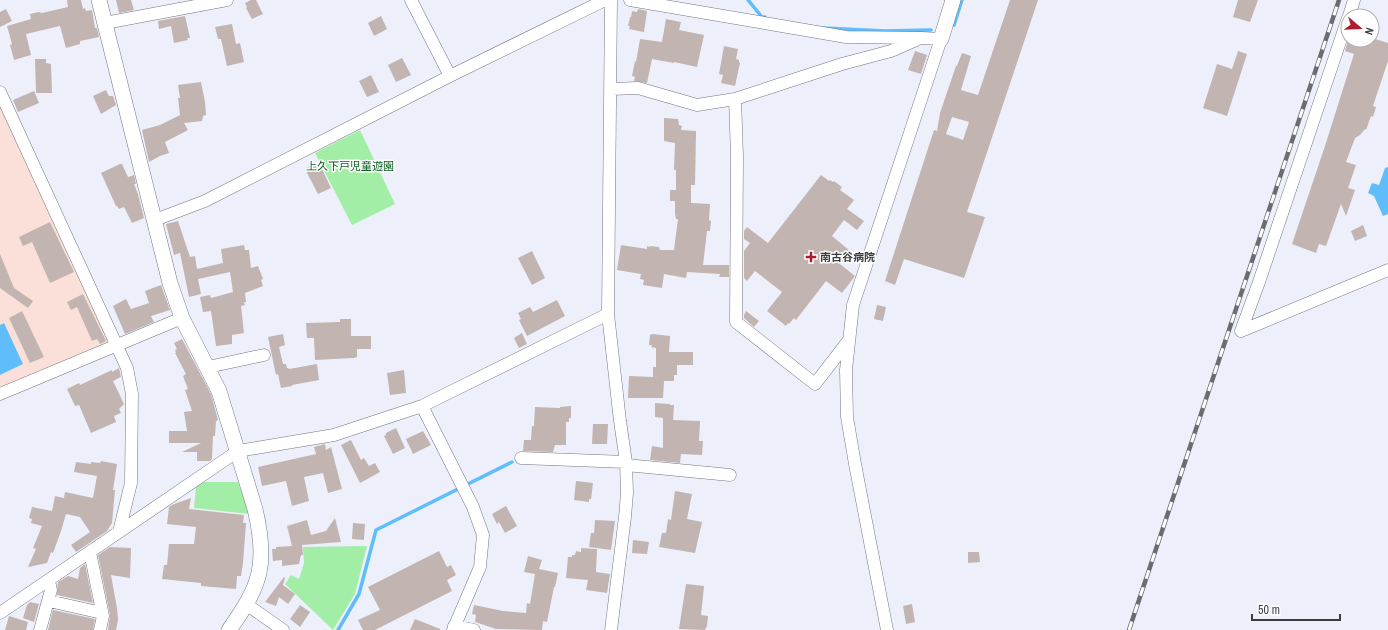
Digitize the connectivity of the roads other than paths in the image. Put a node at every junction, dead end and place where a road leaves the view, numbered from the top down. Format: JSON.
{"nodes":[{"id":1,"x":99,"y":0,"type":"edge"},
{"id":2,"x":227,"y":0,"type":"edge"},
{"id":3,"x":411,"y":0,"type":"edge"},
{"id":4,"x":605,"y":0,"type":"edge"},
{"id":5,"x":611,"y":0,"type":"edge"},
{"id":6,"x":630,"y":0,"type":"edge"},
{"id":7,"x":953,"y":0,"type":"edge"},
{"id":8,"x":105,"y":22,"type":"junction"},
{"id":9,"x":921,"y":38,"type":"junction"},
{"id":10,"x":941,"y":39,"type":"junction"},
{"id":11,"x":1340,"y":41,"type":"edge"},
{"id":12,"x":450,"y":76,"type":"junction"},
{"id":13,"x":611,"y":89,"type":"junction"},
{"id":14,"x":0,"y":92,"type":"edge"},
{"id":15,"x":735,"y":100,"type":"junction"},
{"id":16,"x":155,"y":220,"type":"junction"},
{"id":17,"x":1388,"y":270,"type":"edge"},
{"id":18,"x":608,"y":314,"type":"junction"},
{"id":19,"x":182,"y":318,"type":"junction"},
{"id":20,"x":849,"y":340,"type":"junction"},
{"id":21,"x":117,"y":346,"type":"junction"},
{"id":22,"x":264,"y":355,"type":"dead end"},
{"id":23,"x":208,"y":368,"type":"junction"},
{"id":24,"x":0,"y":394,"type":"edge"},
{"id":25,"x":422,"y":406,"type":"junction"},
{"id":26,"x":238,"y":451,"type":"junction"},
{"id":27,"x":521,"y":458,"type":"dead end"},
{"id":28,"x":626,"y":464,"type":"junction"},
{"id":29,"x":730,"y":476,"type":"dead end"},
{"id":30,"x":119,"y":532,"type":"junction"},
{"id":31,"x":90,"y":552,"type":"junction"},
{"id":32,"x":49,"y":581,"type":"junction"},
{"id":33,"x":49,"y":601,"type":"junction"},
{"id":34,"x":246,"y":604,"type":"junction"},
{"id":35,"x":0,"y":613,"type":"edge"},
{"id":36,"x":102,"y":613,"type":"junction"},
{"id":37,"x":454,"y":628,"type":"edge"},
{"id":38,"x":40,"y":630,"type":"edge"},
{"id":39,"x":100,"y":630,"type":"edge"},
{"id":40,"x":228,"y":630,"type":"edge"},
{"id":41,"x":282,"y":630,"type":"edge"},
{"id":42,"x":474,"y":630,"type":"edge"},
{"id":43,"x":611,"y":630,"type":"edge"},
{"id":44,"x":887,"y":630,"type":"edge"}],
"edges":[{"from":1,"to":8,"type":"street"},
{"from":2,"to":8,"type":"street"},
{"from":3,"to":12,"type":"street"},
{"from":4,"to":12,"type":"street"},
{"from":5,"to":13,"type":"street"},
{"from":6,"to":9,"type":"street"},
{"from":7,"to":10,"type":"street"},
{"from":8,"to":16,"type":"street"},
{"from":9,"to":10,"type":"street"},
{"from":9,"to":15,"type":"street"},
{"from":10,"to":20,"type":"street"},
{"from":11,"to":17,"type":"street"},
{"from":12,"to":16,"type":"street"},
{"from":13,"to":15,"type":"street"},
{"from":13,"to":18,"type":"street"},
{"from":14,"to":21,"type":"street"},
{"from":15,"to":20,"type":"street"},
{"from":16,"to":19,"type":"street"},
{"from":18,"to":25,"type":"street"},
{"from":18,"to":28,"type":"street"},
{"from":19,"to":21,"type":"street"},
{"from":19,"to":23,"type":"street"},
{"from":20,"to":44,"type":"street"},
{"from":21,"to":24,"type":"street"},
{"from":21,"to":30,"type":"street"},
{"from":22,"to":23,"type":"street"},
{"from":23,"to":26,"type":"street"},
{"from":25,"to":26,"type":"street"},
{"from":25,"to":37,"type":"street"},
{"from":26,"to":30,"type":"street"},
{"from":26,"to":34,"type":"street"},
{"from":27,"to":28,"type":"street"},
{"from":28,"to":29,"type":"street"},
{"from":28,"to":43,"type":"street"},
{"from":30,"to":31,"type":"street"},
{"from":31,"to":32,"type":"street"},
{"from":31,"to":36,"type":"street"},
{"from":32,"to":33,"type":"street"},
{"from":32,"to":35,"type":"street"},
{"from":33,"to":36,"type":"street"},
{"from":33,"to":38,"type":"street"},
{"from":34,"to":40,"type":"street"},
{"from":34,"to":41,"type":"street"},
{"from":36,"to":39,"type":"street"},
{"from":37,"to":42,"type":"street"}]}
